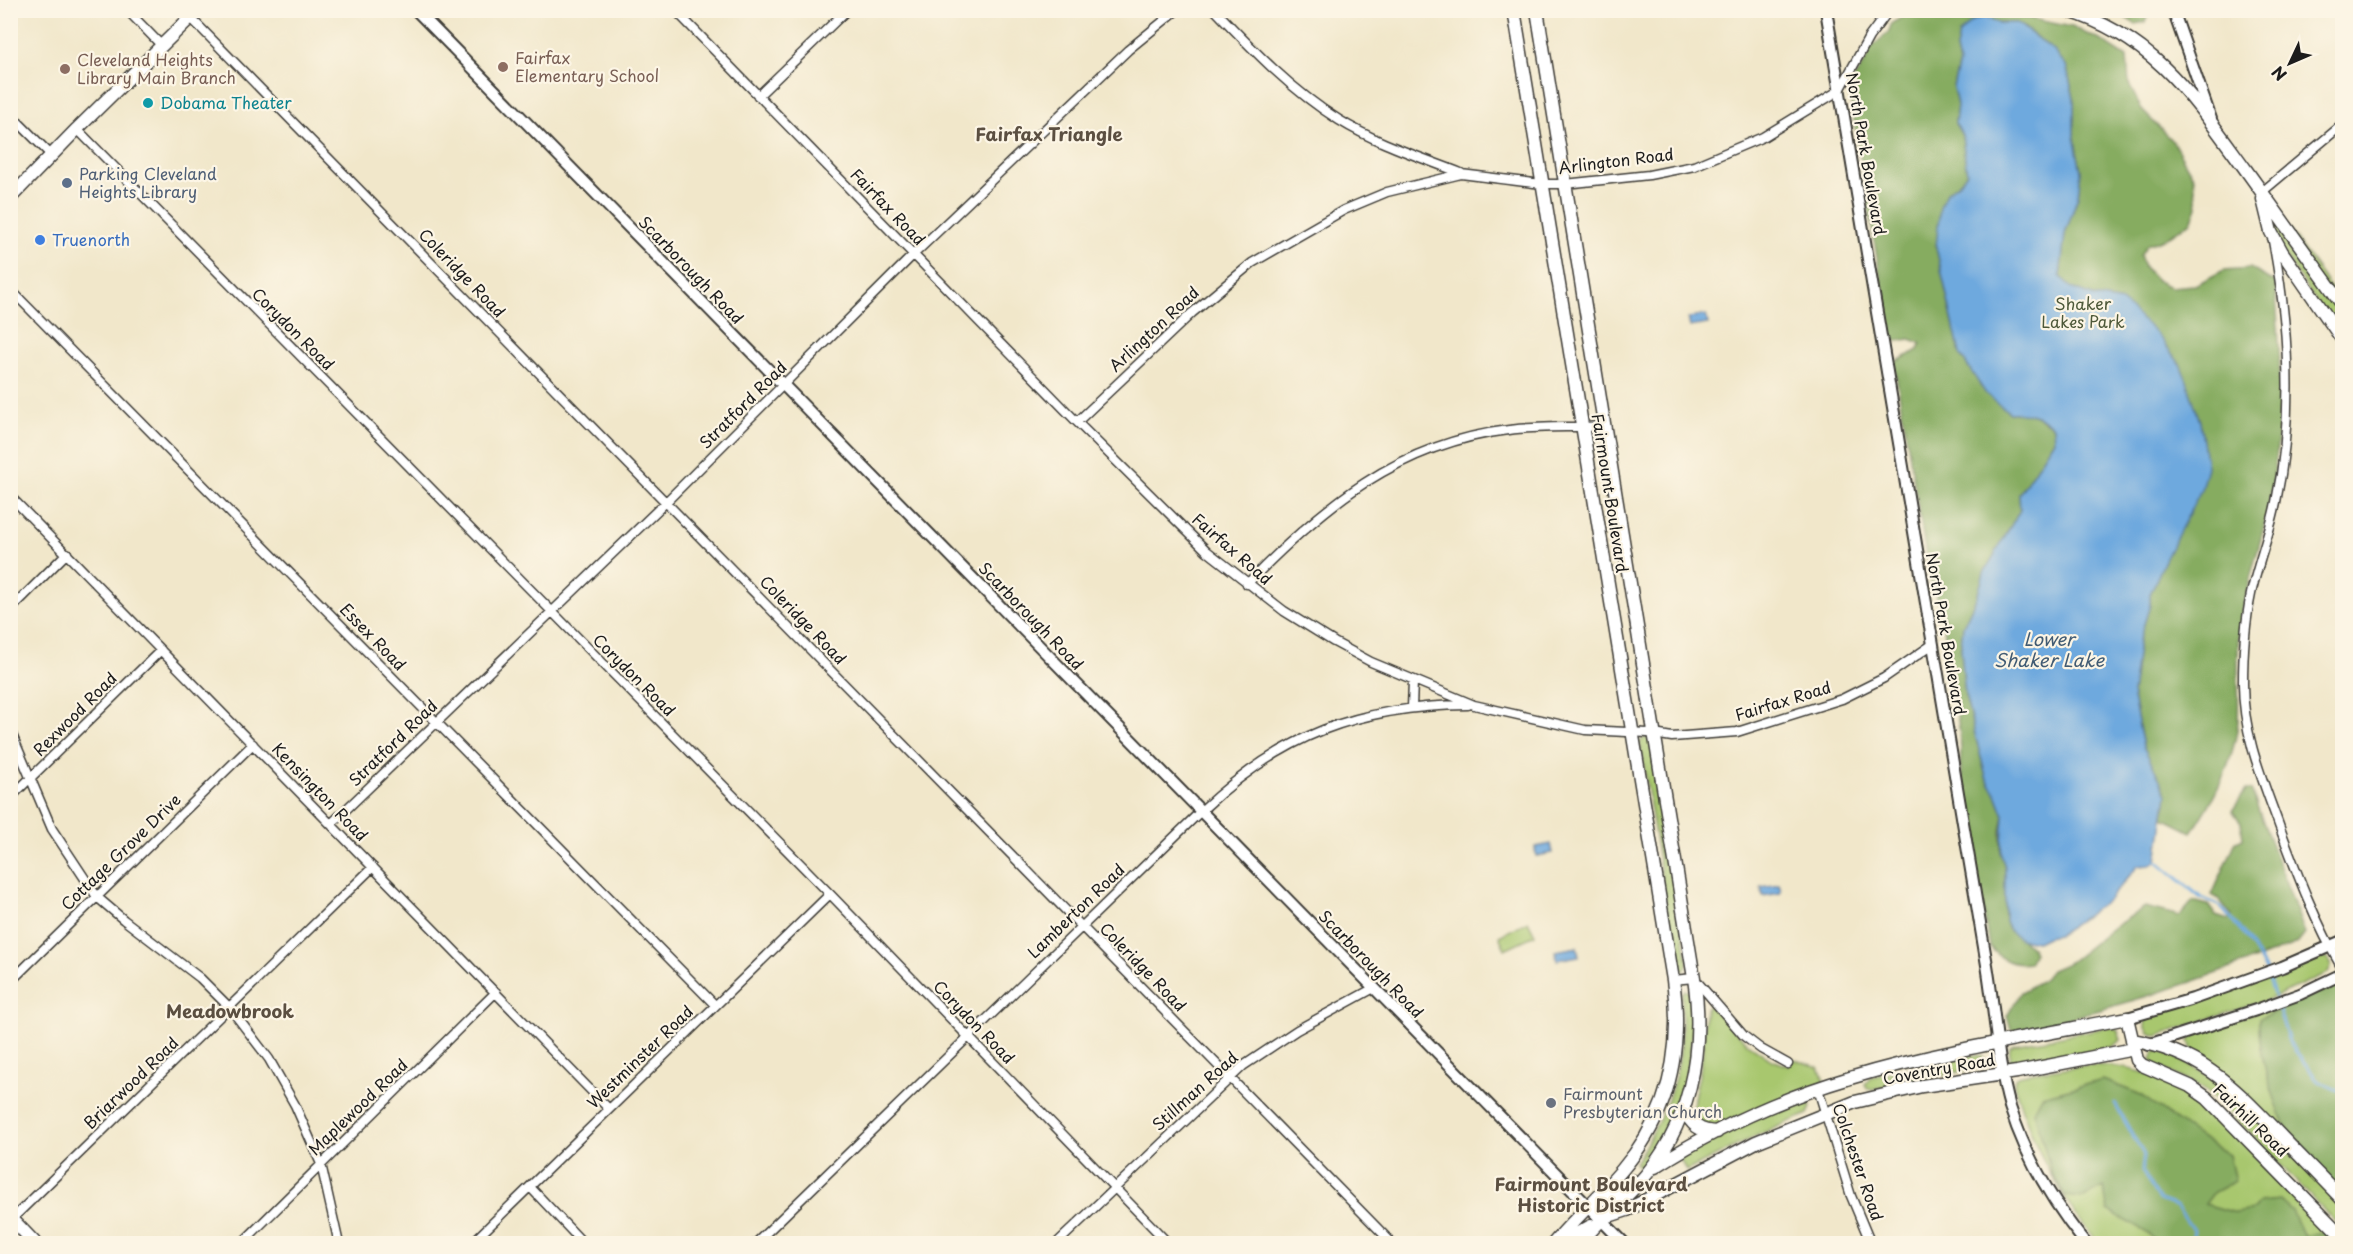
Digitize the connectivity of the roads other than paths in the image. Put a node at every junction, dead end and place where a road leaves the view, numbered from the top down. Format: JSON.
{"nodes":[{"id":1,"x":127,"y":10,"type":"edge"},
{"id":2,"x":416,"y":10,"type":"edge"},
{"id":3,"x":675,"y":10,"type":"edge"},
{"id":4,"x":847,"y":10,"type":"edge"},
{"id":5,"x":1178,"y":10,"type":"edge"},
{"id":6,"x":1215,"y":10,"type":"edge"},
{"id":7,"x":1514,"y":10,"type":"edge"},
{"id":8,"x":1537,"y":10,"type":"edge"},
{"id":9,"x":1826,"y":10,"type":"edge"},
{"id":10,"x":1889,"y":10,"type":"edge"},
{"id":11,"x":2066,"y":10,"type":"edge"},
{"id":12,"x":2173,"y":10,"type":"edge"},
{"id":13,"x":195,"y":14,"type":"edge"},
{"id":14,"x":162,"y":46,"type":"junction"},
{"id":15,"x":1840,"y":90,"type":"junction"},
{"id":16,"x":758,"y":96,"type":"junction"},
{"id":17,"x":10,"y":114,"type":"edge"},
{"id":18,"x":2213,"y":125,"type":"junction"},
{"id":19,"x":2343,"y":125,"type":"edge"},
{"id":20,"x":77,"y":129,"type":"junction"},
{"id":21,"x":51,"y":155,"type":"junction"},
{"id":22,"x":1461,"y":174,"type":"junction"},
{"id":23,"x":1542,"y":184,"type":"junction"},
{"id":24,"x":1565,"y":184,"type":"junction"},
{"id":25,"x":2262,"y":192,"type":"junction"},
{"id":26,"x":10,"y":198,"type":"edge"},
{"id":27,"x":2271,"y":232,"type":"junction"},
{"id":28,"x":913,"y":255,"type":"junction"},
{"id":29,"x":2326,"y":281,"type":"junction"},
{"id":30,"x":10,"y":289,"type":"edge"},
{"id":31,"x":2311,"y":293,"type":"junction"},
{"id":32,"x":2343,"y":303,"type":"edge"},
{"id":33,"x":2343,"y":339,"type":"edge"},
{"id":34,"x":784,"y":386,"type":"junction"},
{"id":35,"x":1077,"y":422,"type":"junction"},
{"id":36,"x":1604,"y":426,"type":"junction"},
{"id":37,"x":1582,"y":427,"type":"junction"},
{"id":38,"x":10,"y":496,"type":"edge"},
{"id":39,"x":666,"y":502,"type":"junction"},
{"id":40,"x":67,"y":553,"type":"junction"},
{"id":41,"x":1247,"y":584,"type":"junction"},
{"id":42,"x":10,"y":610,"type":"edge"},
{"id":43,"x":551,"y":611,"type":"junction"},
{"id":44,"x":1933,"y":644,"type":"junction"},
{"id":45,"x":161,"y":650,"type":"junction"},
{"id":46,"x":1413,"y":681,"type":"junction"},
{"id":47,"x":1474,"y":705,"type":"junction"},
{"id":48,"x":1412,"y":708,"type":"junction"},
{"id":49,"x":435,"y":723,"type":"junction"},
{"id":50,"x":10,"y":730,"type":"edge"},
{"id":51,"x":1632,"y":733,"type":"junction"},
{"id":52,"x":1654,"y":734,"type":"junction"},
{"id":53,"x":253,"y":744,"type":"junction"},
{"id":54,"x":30,"y":779,"type":"junction"},
{"id":55,"x":10,"y":798,"type":"edge"},
{"id":56,"x":1201,"y":811,"type":"junction"},
{"id":57,"x":331,"y":824,"type":"junction"},
{"id":58,"x":373,"y":867,"type":"junction"},
{"id":59,"x":830,"y":894,"type":"junction"},
{"id":60,"x":97,"y":897,"type":"junction"},
{"id":61,"x":1083,"y":927,"type":"junction"},
{"id":62,"x":2343,"y":941,"type":"edge"},
{"id":63,"x":2330,"y":947,"type":"junction"},
{"id":64,"x":2343,"y":968,"type":"edge"},
{"id":65,"x":2343,"y":974,"type":"edge"},
{"id":66,"x":1694,"y":978,"type":"junction"},
{"id":67,"x":1673,"y":980,"type":"junction"},
{"id":68,"x":10,"y":982,"type":"edge"},
{"id":69,"x":1374,"y":988,"type":"junction"},
{"id":70,"x":496,"y":992,"type":"junction"},
{"id":71,"x":715,"y":1005,"type":"junction"},
{"id":72,"x":230,"y":1008,"type":"junction"},
{"id":73,"x":2127,"y":1018,"type":"junction"},
{"id":74,"x":968,"y":1038,"type":"junction"},
{"id":75,"x":1998,"y":1043,"type":"junction"},
{"id":76,"x":2133,"y":1044,"type":"junction"},
{"id":77,"x":2153,"y":1044,"type":"junction"},
{"id":78,"x":1788,"y":1064,"type":"dead end"},
{"id":79,"x":2003,"y":1074,"type":"junction"},
{"id":80,"x":1229,"y":1078,"type":"junction"},
{"id":81,"x":1818,"y":1089,"type":"junction"},
{"id":82,"x":608,"y":1108,"type":"junction"},
{"id":83,"x":1684,"y":1109,"type":"junction"},
{"id":84,"x":1826,"y":1113,"type":"junction"},
{"id":85,"x":1718,"y":1132,"type":"junction"},
{"id":86,"x":321,"y":1164,"type":"junction"},
{"id":87,"x":1649,"y":1171,"type":"junction"},
{"id":88,"x":530,"y":1187,"type":"junction"},
{"id":89,"x":1114,"y":1187,"type":"junction"},
{"id":90,"x":2343,"y":1200,"type":"edge"},
{"id":91,"x":1588,"y":1206,"type":"junction"},
{"id":92,"x":11,"y":1218,"type":"edge"},
{"id":93,"x":1601,"y":1219,"type":"junction"},
{"id":94,"x":2343,"y":1236,"type":"edge"},
{"id":95,"x":36,"y":1244,"type":"edge"},
{"id":96,"x":240,"y":1244,"type":"edge"},
{"id":97,"x":339,"y":1244,"type":"edge"},
{"id":98,"x":471,"y":1244,"type":"edge"},
{"id":99,"x":584,"y":1244,"type":"edge"},
{"id":100,"x":755,"y":1244,"type":"edge"},
{"id":101,"x":1056,"y":1244,"type":"edge"},
{"id":102,"x":1169,"y":1244,"type":"edge"},
{"id":103,"x":1393,"y":1244,"type":"edge"},
{"id":104,"x":1553,"y":1244,"type":"edge"},
{"id":105,"x":1559,"y":1244,"type":"edge"},
{"id":106,"x":1580,"y":1244,"type":"edge"},
{"id":107,"x":1625,"y":1244,"type":"edge"},
{"id":108,"x":1871,"y":1244,"type":"edge"},
{"id":109,"x":2086,"y":1244,"type":"edge"}],
"edges":[{"from":1,"to":14,"type":"street"},
{"from":2,"to":34,"type":"street","name":"Scarborough Road"},
{"from":3,"to":16,"type":"street","name":"Fairfax Road"},
{"from":4,"to":16,"type":"street"},
{"from":5,"to":28,"type":"street","name":"Stratford Road"},
{"from":6,"to":22,"type":"street"},
{"from":7,"to":23,"type":"main road","name":"Fairmount Boulevard"},
{"from":8,"to":24,"type":"main road","name":"Fairmount Boulevard"},
{"from":9,"to":15,"type":"street","name":"North Park Boulevard"},
{"from":10,"to":15,"type":"street","name":"Arlington Road"},
{"from":11,"to":18,"type":"main road"},
{"from":12,"to":18,"type":"street"},
{"from":13,"to":14,"type":"main road"},
{"from":13,"to":39,"type":"street","name":"Coleridge Road"},
{"from":14,"to":20,"type":"main road"},
{"from":15,"to":24,"type":"street","name":"Arlington Road"},
{"from":15,"to":44,"type":"street","name":"North Park Boulevard"},
{"from":16,"to":28,"type":"street","name":"Fairfax Road"},
{"from":17,"to":21,"type":"street"},
{"from":18,"to":25,"type":"main road"},
{"from":19,"to":25,"type":"street"},
{"from":20,"to":21,"type":"main road"},
{"from":20,"to":43,"type":"street","name":"Corydon Road"},
{"from":21,"to":26,"type":"main road"},
{"from":22,"to":23,"type":"street","name":"Arlington Road"},
{"from":22,"to":35,"type":"street","name":"Arlington Road"},
{"from":23,"to":24,"type":"street","name":"Arlington Road"},
{"from":23,"to":37,"type":"main road","name":"Fairmount Boulevard"},
{"from":24,"to":36,"type":"main road","name":"Fairmount Boulevard"},
{"from":25,"to":27,"type":"main road"},
{"from":25,"to":29,"type":"main road"},
{"from":27,"to":31,"type":"main road"},
{"from":27,"to":63,"type":"street"},
{"from":28,"to":34,"type":"street","name":"Stratford Road"},
{"from":28,"to":35,"type":"street","name":"Fairfax Road"},
{"from":29,"to":31,"type":"main road"},
{"from":29,"to":32,"type":"main road"},
{"from":30,"to":49,"type":"street","name":"Essex Road"},
{"from":31,"to":33,"type":"main road"},
{"from":34,"to":39,"type":"street","name":"Stratford Road"},
{"from":34,"to":56,"type":"street","name":"Scarborough Road"},
{"from":35,"to":41,"type":"street","name":"Fairfax Road"},
{"from":36,"to":37,"type":"street"},
{"from":36,"to":52,"type":"main road","name":"Fairmount Boulevard"},
{"from":37,"to":41,"type":"street"},
{"from":37,"to":51,"type":"main road","name":"Fairmount Boulevard"},
{"from":38,"to":40,"type":"street","name":"Kensington Road"},
{"from":39,"to":43,"type":"street","name":"Stratford Road"},
{"from":39,"to":61,"type":"street","name":"Coleridge Road"},
{"from":40,"to":42,"type":"street"},
{"from":40,"to":45,"type":"street","name":"Kensington Road"},
{"from":41,"to":46,"type":"street","name":"Fairfax Road"},
{"from":43,"to":49,"type":"street","name":"Stratford Road"},
{"from":43,"to":59,"type":"street","name":"Corydon Road"},
{"from":44,"to":52,"type":"street","name":"Fairfax Road"},
{"from":44,"to":75,"type":"street","name":"North Park Boulevard"},
{"from":45,"to":53,"type":"street","name":"Kensington Road"},
{"from":45,"to":54,"type":"street","name":"Rexwood Road"},
{"from":46,"to":47,"type":"street","name":"Fairfax Road"},
{"from":46,"to":48,"type":"street"},
{"from":47,"to":48,"type":"street","name":"Lamberton Road"},
{"from":47,"to":51,"type":"street","name":"Fairfax Road"},
{"from":48,"to":56,"type":"street","name":"Lamberton Road"},
{"from":49,"to":57,"type":"street","name":"Stratford Road"},
{"from":49,"to":71,"type":"street","name":"Essex Road"},
{"from":50,"to":54,"type":"street"},
{"from":51,"to":52,"type":"street","name":"Fairfax Road"},
{"from":51,"to":67,"type":"main road","name":"Fairmount Boulevard"},
{"from":52,"to":66,"type":"main road","name":"Fairmount Boulevard"},
{"from":53,"to":57,"type":"street","name":"Kensington Road"},
{"from":53,"to":60,"type":"street","name":"Cottage Grove Drive"},
{"from":54,"to":55,"type":"street","name":"Rexwood Road"},
{"from":54,"to":60,"type":"street"},
{"from":56,"to":61,"type":"street","name":"Lamberton Road"},
{"from":56,"to":69,"type":"street","name":"Scarborough Road"},
{"from":57,"to":58,"type":"street","name":"Kensington Road"},
{"from":58,"to":70,"type":"street","name":"Kensington Road"},
{"from":58,"to":72,"type":"street","name":"Briarwood Road"},
{"from":59,"to":71,"type":"street","name":"Westminster Road"},
{"from":59,"to":74,"type":"street","name":"Corydon Road"},
{"from":60,"to":68,"type":"street","name":"Cottage Grove Drive"},
{"from":60,"to":72,"type":"street"},
{"from":61,"to":74,"type":"street","name":"Lamberton Road"},
{"from":61,"to":80,"type":"street","name":"Coleridge Road"},
{"from":62,"to":63,"type":"street","name":"Coventry Road"},
{"from":63,"to":64,"type":"street"},
{"from":63,"to":73,"type":"street","name":"Coventry Road"},
{"from":65,"to":77,"type":"street"},
{"from":66,"to":67,"type":"street"},
{"from":66,"to":78,"type":"street"},
{"from":66,"to":83,"type":"main road","name":"Fairmount Boulevard"},
{"from":67,"to":91,"type":"main road","name":"Fairmount Boulevard"},
{"from":69,"to":80,"type":"street","name":"Stillman Road"},
{"from":69,"to":91,"type":"street","name":"Scarborough Road"},
{"from":70,"to":82,"type":"street","name":"Kensington Road"},
{"from":70,"to":86,"type":"street","name":"Maplewood Road"},
{"from":71,"to":82,"type":"street","name":"Westminster Road"},
{"from":72,"to":86,"type":"street"},
{"from":72,"to":92,"type":"street","name":"Briarwood Road"},
{"from":73,"to":75,"type":"main road","name":"Coventry Road"},
{"from":73,"to":76,"type":"main road","name":"Fairhill Road"},
{"from":74,"to":89,"type":"street","name":"Corydon Road"},
{"from":74,"to":100,"type":"street","name":"Lamberton Road"},
{"from":75,"to":79,"type":"street","name":"North Park Boulevard"},
{"from":75,"to":81,"type":"main road","name":"Coventry Road"},
{"from":76,"to":77,"type":"main road","name":"Fairhill Road"},
{"from":76,"to":79,"type":"main road","name":"Coventry Road"},
{"from":76,"to":94,"type":"main road","name":"Fairhill Road"},
{"from":77,"to":90,"type":"main road","name":"Fairhill Road"},
{"from":79,"to":84,"type":"main road","name":"Coventry Road"},
{"from":79,"to":109,"type":"street","name":"North Park Boulevard"},
{"from":80,"to":89,"type":"street","name":"Stillman Road"},
{"from":80,"to":103,"type":"street","name":"Coleridge Road"},
{"from":81,"to":84,"type":"street","name":"Colchester Road"},
{"from":81,"to":85,"type":"main road","name":"Coventry Road"},
{"from":82,"to":88,"type":"street","name":"Westminster Road"},
{"from":83,"to":85,"type":"main road"},
{"from":83,"to":87,"type":"main road","name":"Fairmount Boulevard"},
{"from":84,"to":93,"type":"main road","name":"Coventry Road"},
{"from":84,"to":108,"type":"street","name":"Colchester Road"},
{"from":85,"to":87,"type":"main road","name":"Coventry Road"},
{"from":86,"to":96,"type":"street","name":"Maplewood Road"},
{"from":86,"to":97,"type":"street"},
{"from":87,"to":91,"type":"main road","name":"Coventry Road"},
{"from":87,"to":93,"type":"main road","name":"Fairmount Boulevard"},
{"from":88,"to":98,"type":"street","name":"Westminster Road"},
{"from":88,"to":99,"type":"street"},
{"from":89,"to":101,"type":"street","name":"Stillman Road"},
{"from":89,"to":102,"type":"street","name":"Corydon Road"},
{"from":91,"to":93,"type":"street","name":"Scarborough Road"},
{"from":91,"to":104,"type":"main road","name":"Fairmount Boulevard"},
{"from":92,"to":95,"type":"main road"},
{"from":93,"to":105,"type":"main road","name":"Coventry Road"},
{"from":93,"to":106,"type":"main road","name":"Fairmount Boulevard"},
{"from":93,"to":107,"type":"street","name":"Scarborough Road"}]}
